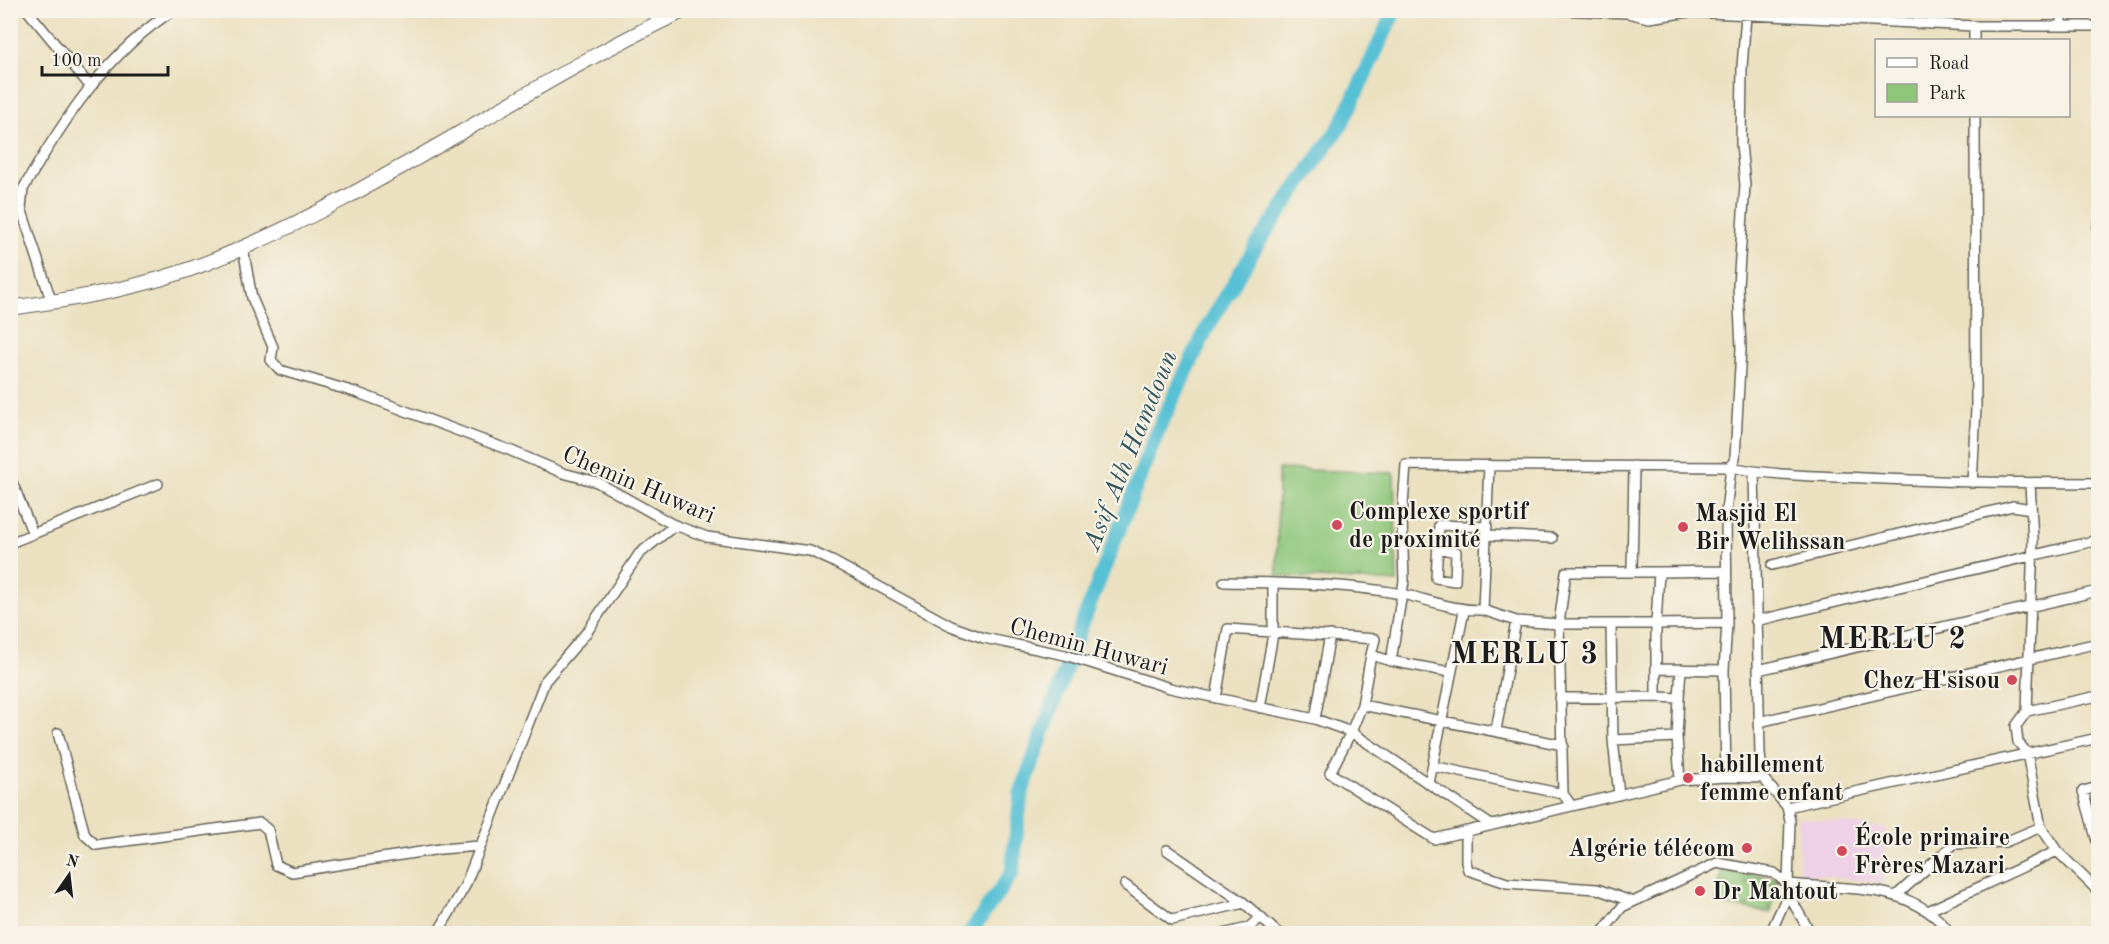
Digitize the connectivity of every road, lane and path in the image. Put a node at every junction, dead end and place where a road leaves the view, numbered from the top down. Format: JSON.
{"nodes":[{"id":1,"x":27,"y":10,"type":"edge"},
{"id":2,"x":174,"y":10,"type":"edge"},
{"id":3,"x":685,"y":10,"type":"edge"},
{"id":4,"x":1557,"y":10,"type":"edge"},
{"id":5,"x":2061,"y":10,"type":"edge"},
{"id":6,"x":1746,"y":15,"type":"junction"},
{"id":7,"x":2061,"y":25,"type":"junction"},
{"id":8,"x":1974,"y":26,"type":"junction"},
{"id":9,"x":2098,"y":26,"type":"edge"},
{"id":10,"x":1974,"y":39,"type":"edge"},
{"id":11,"x":90,"y":86,"type":"junction"},
{"id":12,"x":1975,"y":117,"type":"edge"},
{"id":13,"x":2098,"y":225,"type":"edge"},
{"id":14,"x":243,"y":248,"type":"junction"},
{"id":15,"x":2098,"y":290,"type":"edge"},
{"id":16,"x":51,"y":300,"type":"junction"},
{"id":17,"x":10,"y":308,"type":"edge"},
{"id":18,"x":1489,"y":465,"type":"junction"},
{"id":19,"x":1635,"y":466,"type":"junction"},
{"id":20,"x":1731,"y":467,"type":"junction"},
{"id":21,"x":1754,"y":472,"type":"junction"},
{"id":22,"x":10,"y":477,"type":"edge"},
{"id":23,"x":1972,"y":483,"type":"junction"},
{"id":24,"x":2030,"y":483,"type":"junction"},
{"id":25,"x":2098,"y":483,"type":"edge"},
{"id":26,"x":158,"y":484,"type":"dead end"},
{"id":27,"x":2031,"y":509,"type":"junction"},
{"id":28,"x":675,"y":525,"type":"junction"},
{"id":29,"x":1487,"y":531,"type":"junction"},
{"id":30,"x":33,"y":534,"type":"junction"},
{"id":31,"x":1552,"y":538,"type":"dead end"},
{"id":32,"x":2098,"y":540,"type":"edge"},
{"id":33,"x":10,"y":543,"type":"edge"},
{"id":34,"x":1438,"y":548,"type":"dead end"},
{"id":35,"x":2032,"y":556,"type":"junction"},
{"id":36,"x":1772,"y":565,"type":"dead end"},
{"id":37,"x":1726,"y":571,"type":"junction"},
{"id":38,"x":1632,"y":572,"type":"junction"},
{"id":39,"x":1659,"y":572,"type":"junction"},
{"id":40,"x":1224,"y":582,"type":"dead end"},
{"id":41,"x":1273,"y":583,"type":"junction"},
{"id":42,"x":2098,"y":591,"type":"edge"},
{"id":43,"x":1402,"y":594,"type":"junction"},
{"id":44,"x":2029,"y":608,"type":"junction"},
{"id":45,"x":1483,"y":610,"type":"junction"},
{"id":46,"x":1464,"y":611,"type":"junction"},
{"id":47,"x":1516,"y":621,"type":"junction"},
{"id":48,"x":1756,"y":621,"type":"junction"},
{"id":49,"x":1726,"y":623,"type":"junction"},
{"id":50,"x":1559,"y":624,"type":"junction"},
{"id":51,"x":1656,"y":624,"type":"junction"},
{"id":52,"x":1611,"y":626,"type":"junction"},
{"id":53,"x":1273,"y":633,"type":"junction"},
{"id":54,"x":1330,"y":635,"type":"junction"},
{"id":55,"x":2098,"y":643,"type":"edge"},
{"id":56,"x":1371,"y":655,"type":"junction"},
{"id":57,"x":2028,"y":659,"type":"junction"},
{"id":58,"x":1391,"y":660,"type":"junction"},
{"id":59,"x":1657,"y":669,"type":"junction"},
{"id":60,"x":1681,"y":669,"type":"junction"},
{"id":61,"x":1724,"y":670,"type":"junction"},
{"id":62,"x":1758,"y":670,"type":"junction"},
{"id":63,"x":1450,"y":672,"type":"junction"},
{"id":64,"x":1613,"y":696,"type":"junction"},
{"id":65,"x":2098,"y":696,"type":"edge"},
{"id":66,"x":1656,"y":697,"type":"junction"},
{"id":67,"x":1216,"y":698,"type":"junction"},
{"id":68,"x":1560,"y":698,"type":"junction"},
{"id":69,"x":1679,"y":698,"type":"junction"},
{"id":70,"x":1362,"y":705,"type":"junction"},
{"id":71,"x":1260,"y":708,"type":"junction"},
{"id":72,"x":2027,"y":711,"type":"junction"},
{"id":73,"x":1314,"y":719,"type":"junction"},
{"id":74,"x":1442,"y":721,"type":"junction"},
{"id":75,"x":1759,"y":722,"type":"junction"},
{"id":76,"x":1496,"y":730,"type":"junction"},
{"id":77,"x":1351,"y":732,"type":"junction"},
{"id":78,"x":58,"y":733,"type":"dead end"},
{"id":79,"x":1677,"y":737,"type":"junction"},
{"id":80,"x":2098,"y":738,"type":"edge"},
{"id":81,"x":1613,"y":740,"type":"junction"},
{"id":82,"x":1563,"y":745,"type":"junction"},
{"id":83,"x":2026,"y":753,"type":"junction"},
{"id":84,"x":1433,"y":766,"type":"junction"},
{"id":85,"x":1726,"y":777,"type":"junction"},
{"id":86,"x":1763,"y":778,"type":"junction"},
{"id":87,"x":1680,"y":780,"type":"junction"},
{"id":88,"x":1429,"y":783,"type":"junction"},
{"id":89,"x":2098,"y":787,"type":"edge"},
{"id":90,"x":1563,"y":794,"type":"junction"},
{"id":91,"x":1619,"y":795,"type":"junction"},
{"id":92,"x":1571,"y":805,"type":"junction"},
{"id":93,"x":1787,"y":807,"type":"junction"},
{"id":94,"x":1491,"y":825,"type":"junction"},
{"id":95,"x":2041,"y":827,"type":"junction"},
{"id":96,"x":1466,"y":831,"type":"junction"},
{"id":97,"x":2098,"y":845,"type":"edge"},
{"id":98,"x":480,"y":846,"type":"junction"},
{"id":99,"x":1167,"y":850,"type":"dead end"},
{"id":100,"x":2057,"y":851,"type":"junction"},
{"id":101,"x":1788,"y":884,"type":"junction"},
{"id":102,"x":1125,"y":885,"type":"dead end"},
{"id":103,"x":2098,"y":891,"type":"edge"},
{"id":104,"x":1788,"y":894,"type":"junction"},
{"id":105,"x":1898,"y":894,"type":"junction"},
{"id":106,"x":1633,"y":902,"type":"junction"},
{"id":107,"x":1244,"y":903,"type":"junction"},
{"id":108,"x":1930,"y":910,"type":"junction"},
{"id":109,"x":1261,"y":917,"type":"junction"},
{"id":110,"x":1247,"y":931,"type":"edge"},
{"id":111,"x":437,"y":933,"type":"edge"},
{"id":112,"x":1223,"y":933,"type":"edge"},
{"id":113,"x":1280,"y":933,"type":"edge"},
{"id":114,"x":1601,"y":933,"type":"edge"},
{"id":115,"x":1770,"y":933,"type":"edge"},
{"id":116,"x":1811,"y":933,"type":"edge"},
{"id":117,"x":1951,"y":933,"type":"edge"}],
"edges":[{"from":1,"to":11,"type":"street"},
{"from":2,"to":11,"type":"street"},
{"from":3,"to":14,"type":"street"},
{"from":4,"to":6,"type":"street"},
{"from":5,"to":7,"type":"street"},
{"from":6,"to":8,"type":"street"},
{"from":6,"to":20,"type":"street"},
{"from":7,"to":8,"type":"street"},
{"from":7,"to":9,"type":"street"},
{"from":8,"to":10,"type":"street"},
{"from":11,"to":16,"type":"street"},
{"from":12,"to":23,"type":"street"},
{"from":13,"to":15,"type":"street"},
{"from":14,"to":16,"type":"street"},
{"from":14,"to":28,"type":"street","name":"Chemin Huwari"},
{"from":16,"to":17,"type":"street"},
{"from":18,"to":19,"type":"street"},
{"from":18,"to":29,"type":"street"},
{"from":18,"to":43,"type":"street"},
{"from":19,"to":20,"type":"street"},
{"from":19,"to":38,"type":"street"},
{"from":20,"to":21,"type":"street"},
{"from":20,"to":37,"type":"street"},
{"from":21,"to":23,"type":"street"},
{"from":21,"to":48,"type":"street"},
{"from":22,"to":30,"type":"street"},
{"from":23,"to":24,"type":"street"},
{"from":24,"to":25,"type":"street"},
{"from":24,"to":27,"type":"street"},
{"from":26,"to":30,"type":"street"},
{"from":27,"to":35,"type":"street"},
{"from":27,"to":36,"type":"street"},
{"from":28,"to":67,"type":"street","name":"Chemin Huwari"},
{"from":28,"to":98,"type":"street"},
{"from":29,"to":31,"type":"street"},
{"from":29,"to":34,"type":"street"},
{"from":29,"to":45,"type":"street"},
{"from":30,"to":33,"type":"street"},
{"from":32,"to":35,"type":"street"},
{"from":35,"to":44,"type":"street"},
{"from":35,"to":48,"type":"street"},
{"from":37,"to":39,"type":"street"},
{"from":37,"to":49,"type":"street"},
{"from":38,"to":39,"type":"street"},
{"from":38,"to":50,"type":"street"},
{"from":39,"to":51,"type":"street"},
{"from":40,"to":41,"type":"street"},
{"from":41,"to":43,"type":"street"},
{"from":41,"to":53,"type":"street"},
{"from":42,"to":44,"type":"street"},
{"from":43,"to":46,"type":"street"},
{"from":43,"to":58,"type":"street"},
{"from":44,"to":57,"type":"street"},
{"from":44,"to":62,"type":"street"},
{"from":45,"to":46,"type":"street"},
{"from":45,"to":47,"type":"street"},
{"from":46,"to":63,"type":"street"},
{"from":47,"to":50,"type":"street"},
{"from":47,"to":76,"type":"street"},
{"from":48,"to":62,"type":"street"},
{"from":49,"to":51,"type":"street"},
{"from":49,"to":61,"type":"street"},
{"from":50,"to":52,"type":"street"},
{"from":50,"to":68,"type":"street"},
{"from":51,"to":52,"type":"street"},
{"from":51,"to":59,"type":"street"},
{"from":52,"to":64,"type":"street"},
{"from":53,"to":54,"type":"street"},
{"from":53,"to":67,"type":"street"},
{"from":53,"to":71,"type":"street"},
{"from":54,"to":56,"type":"street"},
{"from":54,"to":73,"type":"street"},
{"from":55,"to":57,"type":"street"},
{"from":56,"to":58,"type":"street"},
{"from":56,"to":70,"type":"street"},
{"from":57,"to":72,"type":"street"},
{"from":57,"to":75,"type":"street"},
{"from":58,"to":63,"type":"street"},
{"from":59,"to":60,"type":"street"},
{"from":59,"to":66,"type":"street"},
{"from":60,"to":61,"type":"street"},
{"from":60,"to":69,"type":"street"},
{"from":61,"to":85,"type":"street"},
{"from":62,"to":75,"type":"street"},
{"from":63,"to":74,"type":"street"},
{"from":64,"to":66,"type":"street"},
{"from":64,"to":68,"type":"street"},
{"from":64,"to":81,"type":"street"},
{"from":65,"to":72,"type":"street"},
{"from":66,"to":69,"type":"street"},
{"from":67,"to":71,"type":"street","name":"Chemin Huwari"},
{"from":68,"to":82,"type":"street"},
{"from":69,"to":79,"type":"street"},
{"from":70,"to":74,"type":"street"},
{"from":70,"to":77,"type":"street"},
{"from":71,"to":73,"type":"street","name":"Chemin Huwari"},
{"from":72,"to":83,"type":"street"},
{"from":73,"to":77,"type":"street","name":"Chemin Huwari"},
{"from":74,"to":76,"type":"street"},
{"from":74,"to":84,"type":"street"},
{"from":75,"to":86,"type":"street"},
{"from":76,"to":82,"type":"street"},
{"from":77,"to":88,"type":"street","name":"Chemin Huwari"},
{"from":77,"to":96,"type":"street"},
{"from":78,"to":98,"type":"street"},
{"from":79,"to":81,"type":"street"},
{"from":79,"to":87,"type":"street"},
{"from":80,"to":83,"type":"street"},
{"from":81,"to":91,"type":"street"},
{"from":82,"to":90,"type":"street"},
{"from":83,"to":93,"type":"street"},
{"from":83,"to":95,"type":"street"},
{"from":84,"to":88,"type":"street"},
{"from":84,"to":90,"type":"street"},
{"from":85,"to":86,"type":"street"},
{"from":85,"to":87,"type":"street"},
{"from":86,"to":93,"type":"street"},
{"from":87,"to":91,"type":"street"},
{"from":88,"to":94,"type":"street","name":"Chemin Huwari"},
{"from":89,"to":97,"type":"street"},
{"from":90,"to":92,"type":"street"},
{"from":91,"to":92,"type":"street"},
{"from":92,"to":94,"type":"street"},
{"from":93,"to":101,"type":"street"},
{"from":94,"to":96,"type":"street"},
{"from":95,"to":100,"type":"street"},
{"from":95,"to":105,"type":"street"},
{"from":96,"to":106,"type":"street"},
{"from":98,"to":111,"type":"street"},
{"from":99,"to":107,"type":"street"},
{"from":100,"to":103,"type":"street"},
{"from":100,"to":108,"type":"street"},
{"from":101,"to":104,"type":"street"},
{"from":101,"to":105,"type":"street"},
{"from":101,"to":106,"type":"street"},
{"from":102,"to":107,"type":"street"},
{"from":104,"to":115,"type":"street"},
{"from":104,"to":116,"type":"street"},
{"from":105,"to":108,"type":"street"},
{"from":106,"to":114,"type":"street"},
{"from":107,"to":109,"type":"street"},
{"from":108,"to":117,"type":"street"},
{"from":109,"to":110,"type":"street"},
{"from":109,"to":113,"type":"street"},
{"from":110,"to":112,"type":"street"}]}
